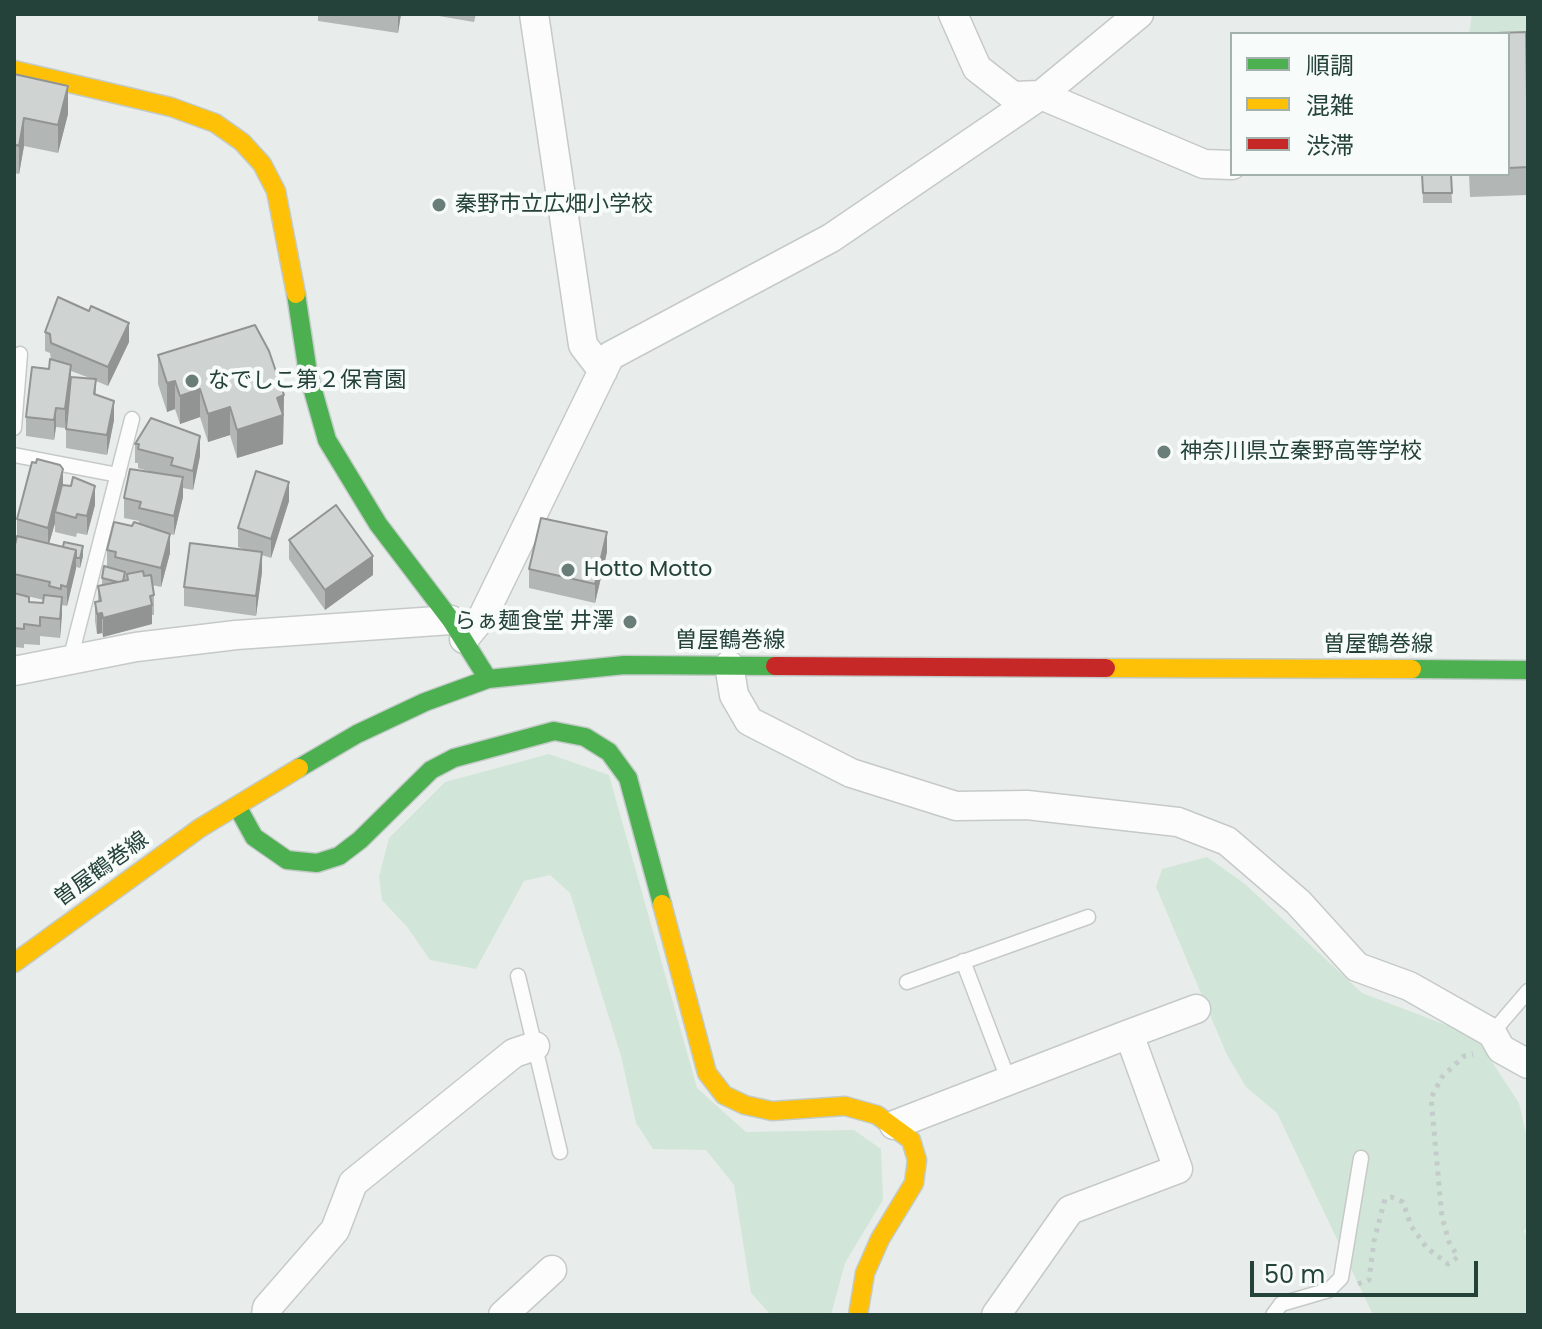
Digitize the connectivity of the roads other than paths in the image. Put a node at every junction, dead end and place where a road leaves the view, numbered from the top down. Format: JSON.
{"nodes":[{"id":1,"x":534,"y":14,"type":"edge"},
{"id":2,"x":953,"y":14,"type":"edge"},
{"id":3,"x":1139,"y":14,"type":"edge"},
{"id":4,"x":14,"y":70,"type":"edge"},
{"id":5,"x":1041,"y":95,"type":"junction"},
{"id":6,"x":1230,"y":165,"type":"edge"},
{"id":7,"x":20,"y":354,"type":"dead end"},
{"id":8,"x":603,"y":371,"type":"junction"},
{"id":9,"x":132,"y":419,"type":"dead end"},
{"id":10,"x":14,"y":428,"type":"edge"},
{"id":11,"x":14,"y":455,"type":"edge"},
{"id":12,"x":118,"y":475,"type":"junction"},
{"id":13,"x":458,"y":630,"type":"junction"},
{"id":14,"x":70,"y":660,"type":"junction"},
{"id":15,"x":729,"y":665,"type":"junction"},
{"id":16,"x":1528,"y":670,"type":"edge"},
{"id":17,"x":14,"y":671,"type":"edge"},
{"id":18,"x":488,"y":679,"type":"junction"},
{"id":19,"x":237,"y":806,"type":"junction"},
{"id":20,"x":1088,"y":917,"type":"dead end"},
{"id":21,"x":963,"y":961,"type":"junction"},
{"id":22,"x":14,"y":963,"type":"edge"},
{"id":23,"x":518,"y":976,"type":"dead end"},
{"id":24,"x":907,"y":982,"type":"dead end"},
{"id":25,"x":1528,"y":991,"type":"edge"},
{"id":26,"x":1196,"y":1009,"type":"dead end"},
{"id":27,"x":1129,"y":1034,"type":"junction"},
{"id":28,"x":1497,"y":1041,"type":"junction"},
{"id":29,"x":535,"y":1046,"type":"junction"},
{"id":30,"x":1528,"y":1064,"type":"edge"},
{"id":31,"x":1008,"y":1079,"type":"junction"},
{"id":32,"x":894,"y":1125,"type":"junction"},
{"id":33,"x":560,"y":1152,"type":"dead end"},
{"id":34,"x":1361,"y":1158,"type":"dead end"},
{"id":35,"x":552,"y":1270,"type":"dead end"},
{"id":36,"x":266,"y":1315,"type":"edge"},
{"id":37,"x":503,"y":1315,"type":"edge"},
{"id":38,"x":858,"y":1315,"type":"edge"},
{"id":39,"x":996,"y":1315,"type":"edge"},
{"id":40,"x":1273,"y":1315,"type":"edge"}],
"edges":[{"from":1,"to":8,"type":"street"},
{"from":2,"to":5,"type":"street"},
{"from":3,"to":5,"type":"street"},
{"from":4,"to":13,"type":"street"},
{"from":5,"to":6,"type":"street"},
{"from":5,"to":8,"type":"street"},
{"from":7,"to":10,"type":"lane"},
{"from":8,"to":13,"type":"street"},
{"from":9,"to":12,"type":"lane"},
{"from":11,"to":12,"type":"lane"},
{"from":12,"to":14,"type":"lane"},
{"from":13,"to":14,"type":"street"},
{"from":13,"to":18,"type":"street"},
{"from":14,"to":17,"type":"street"},
{"from":15,"to":16,"type":"street","name":"曽屋鶴巻線"},
{"from":15,"to":18,"type":"street","name":"曽屋鶴巻線"},
{"from":15,"to":28,"type":"street"},
{"from":18,"to":19,"type":"street","name":"曽屋鶴巻線"},
{"from":19,"to":22,"type":"street","name":"曽屋鶴巻線"},
{"from":19,"to":32,"type":"street"},
{"from":20,"to":21,"type":"lane"},
{"from":21,"to":24,"type":"lane"},
{"from":21,"to":31,"type":"lane"},
{"from":23,"to":29,"type":"lane"},
{"from":25,"to":28,"type":"lane"},
{"from":26,"to":27,"type":"street"},
{"from":27,"to":31,"type":"street"},
{"from":27,"to":39,"type":"street"},
{"from":28,"to":30,"type":"street"},
{"from":29,"to":33,"type":"lane"},
{"from":29,"to":36,"type":"street"},
{"from":31,"to":32,"type":"street"},
{"from":32,"to":38,"type":"street"},
{"from":34,"to":40,"type":"lane"},
{"from":35,"to":37,"type":"street"}]}
